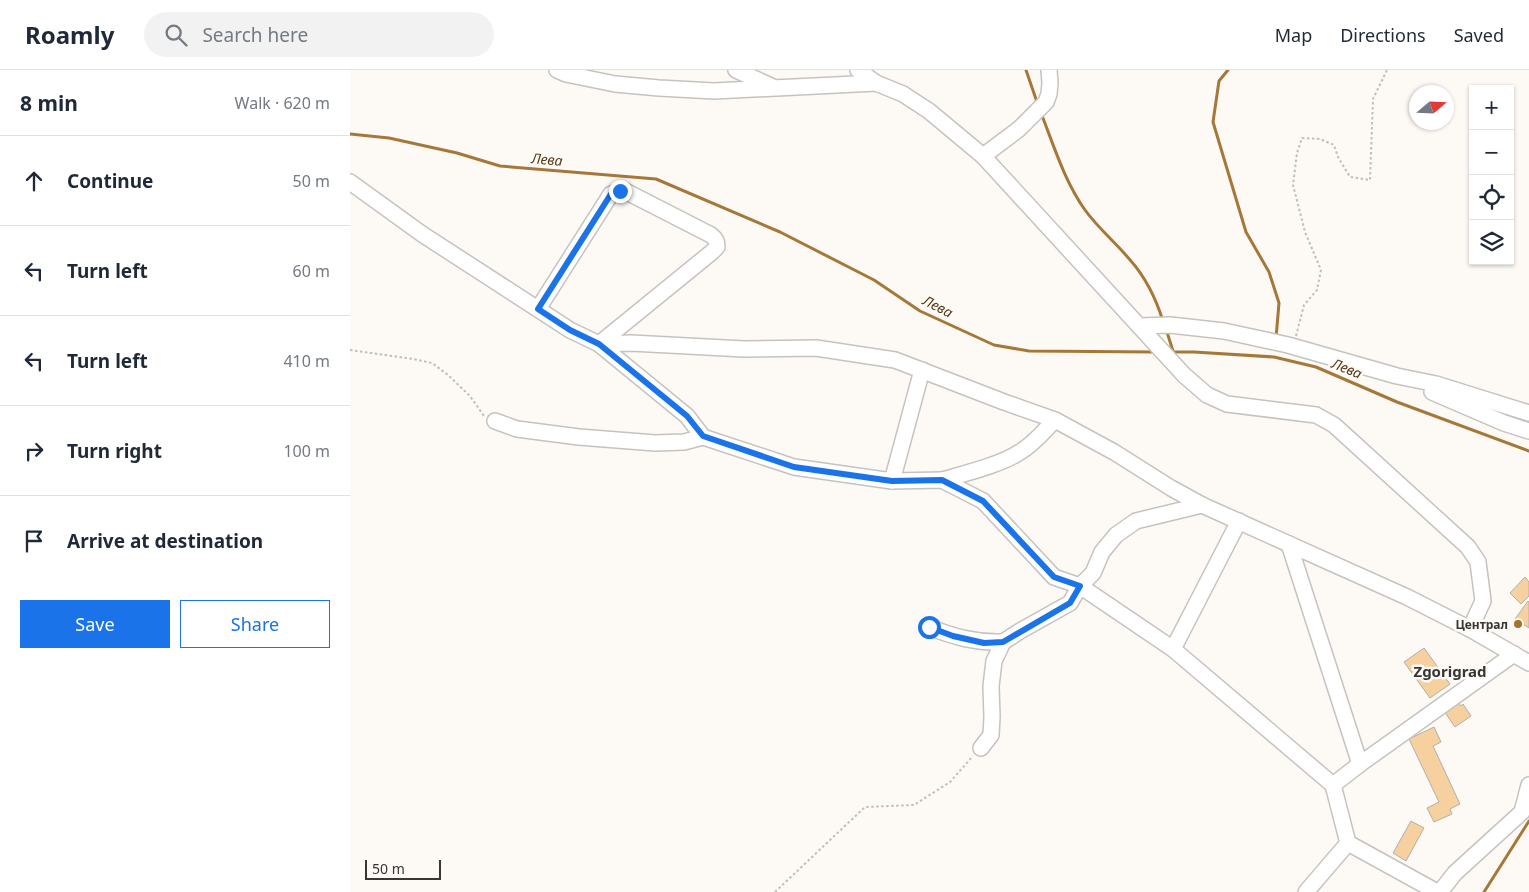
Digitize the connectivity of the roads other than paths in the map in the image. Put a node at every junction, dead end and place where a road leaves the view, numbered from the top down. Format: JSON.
{"nodes":[{"id":1,"x":557,"y":70,"type":"edge"},
{"id":2,"x":736,"y":70,"type":"edge"},
{"id":3,"x":858,"y":70,"type":"edge"},
{"id":4,"x":1049,"y":70,"type":"edge"},
{"id":5,"x":876,"y":83,"type":"junction"},
{"id":6,"x":775,"y":88,"type":"junction"},
{"id":7,"x":982,"y":156,"type":"junction"},
{"id":8,"x":350,"y":182,"type":"edge"},
{"id":9,"x":538,"y":309,"type":"junction"},
{"id":10,"x":1143,"y":330,"type":"junction"},
{"id":11,"x":599,"y":344,"type":"junction"},
{"id":12,"x":922,"y":370,"type":"junction"},
{"id":13,"x":1397,"y":376,"type":"junction"},
{"id":14,"x":1529,"y":412,"type":"edge"},
{"id":15,"x":1055,"y":420,"type":"junction"},
{"id":16,"x":495,"y":422,"type":"road end"},
{"id":17,"x":1529,"y":431,"type":"edge"},
{"id":18,"x":703,"y":436,"type":"junction"},
{"id":19,"x":942,"y":480,"type":"junction"},
{"id":20,"x":892,"y":481,"type":"junction"},
{"id":21,"x":1171,"y":488,"type":"junction"},
{"id":22,"x":1202,"y":505,"type":"junction"},
{"id":23,"x":1168,"y":513,"type":"junction"},
{"id":24,"x":1240,"y":521,"type":"junction"},
{"id":25,"x":1289,"y":544,"type":"junction"},
{"id":26,"x":1080,"y":586,"type":"junction"},
{"id":27,"x":929,"y":627,"type":"dead end"},
{"id":28,"x":1470,"y":629,"type":"junction"},
{"id":29,"x":1003,"y":642,"type":"junction"},
{"id":30,"x":1173,"y":649,"type":"junction"},
{"id":31,"x":1514,"y":654,"type":"junction"},
{"id":32,"x":1529,"y":663,"type":"edge"},
{"id":33,"x":981,"y":748,"type":"road end"},
{"id":34,"x":1360,"y":764,"type":"junction"},
{"id":35,"x":1529,"y":784,"type":"edge"},
{"id":36,"x":1333,"y":785,"type":"junction"},
{"id":37,"x":1348,"y":843,"type":"junction"},
{"id":38,"x":1306,"y":892,"type":"edge"},
{"id":39,"x":1438,"y":892,"type":"edge"}],
"edges":[{"from":1,"to":6,"type":"street"},
{"from":2,"to":6,"type":"street"},
{"from":3,"to":5,"type":"street"},
{"from":4,"to":7,"type":"street"},
{"from":5,"to":6,"type":"street"},
{"from":5,"to":7,"type":"street"},
{"from":7,"to":10,"type":"street"},
{"from":8,"to":9,"type":"street"},
{"from":9,"to":11,"type":"street"},
{"from":9,"to":11,"type":"street"},
{"from":10,"to":13,"type":"street"},
{"from":10,"to":28,"type":"street"},
{"from":11,"to":12,"type":"street"},
{"from":11,"to":18,"type":"street"},
{"from":12,"to":15,"type":"street"},
{"from":12,"to":20,"type":"street"},
{"from":13,"to":14,"type":"street"},
{"from":13,"to":17,"type":"street"},
{"from":15,"to":19,"type":"street"},
{"from":15,"to":21,"type":"street"},
{"from":16,"to":18,"type":"street"},
{"from":18,"to":20,"type":"street"},
{"from":19,"to":20,"type":"street"},
{"from":19,"to":26,"type":"street"},
{"from":21,"to":22,"type":"street"},
{"from":21,"to":23,"type":"street"},
{"from":22,"to":23,"type":"street"},
{"from":22,"to":24,"type":"street"},
{"from":23,"to":26,"type":"street"},
{"from":24,"to":25,"type":"street"},
{"from":24,"to":30,"type":"street"},
{"from":25,"to":28,"type":"street"},
{"from":25,"to":34,"type":"street"},
{"from":26,"to":29,"type":"street"},
{"from":26,"to":30,"type":"street"},
{"from":27,"to":29,"type":"street"},
{"from":28,"to":31,"type":"street"},
{"from":29,"to":33,"type":"street"},
{"from":30,"to":36,"type":"street"},
{"from":31,"to":32,"type":"street"},
{"from":31,"to":34,"type":"street"},
{"from":34,"to":36,"type":"street"},
{"from":35,"to":39,"type":"street"},
{"from":36,"to":37,"type":"street"},
{"from":37,"to":38,"type":"street"},
{"from":37,"to":39,"type":"street"}]}
